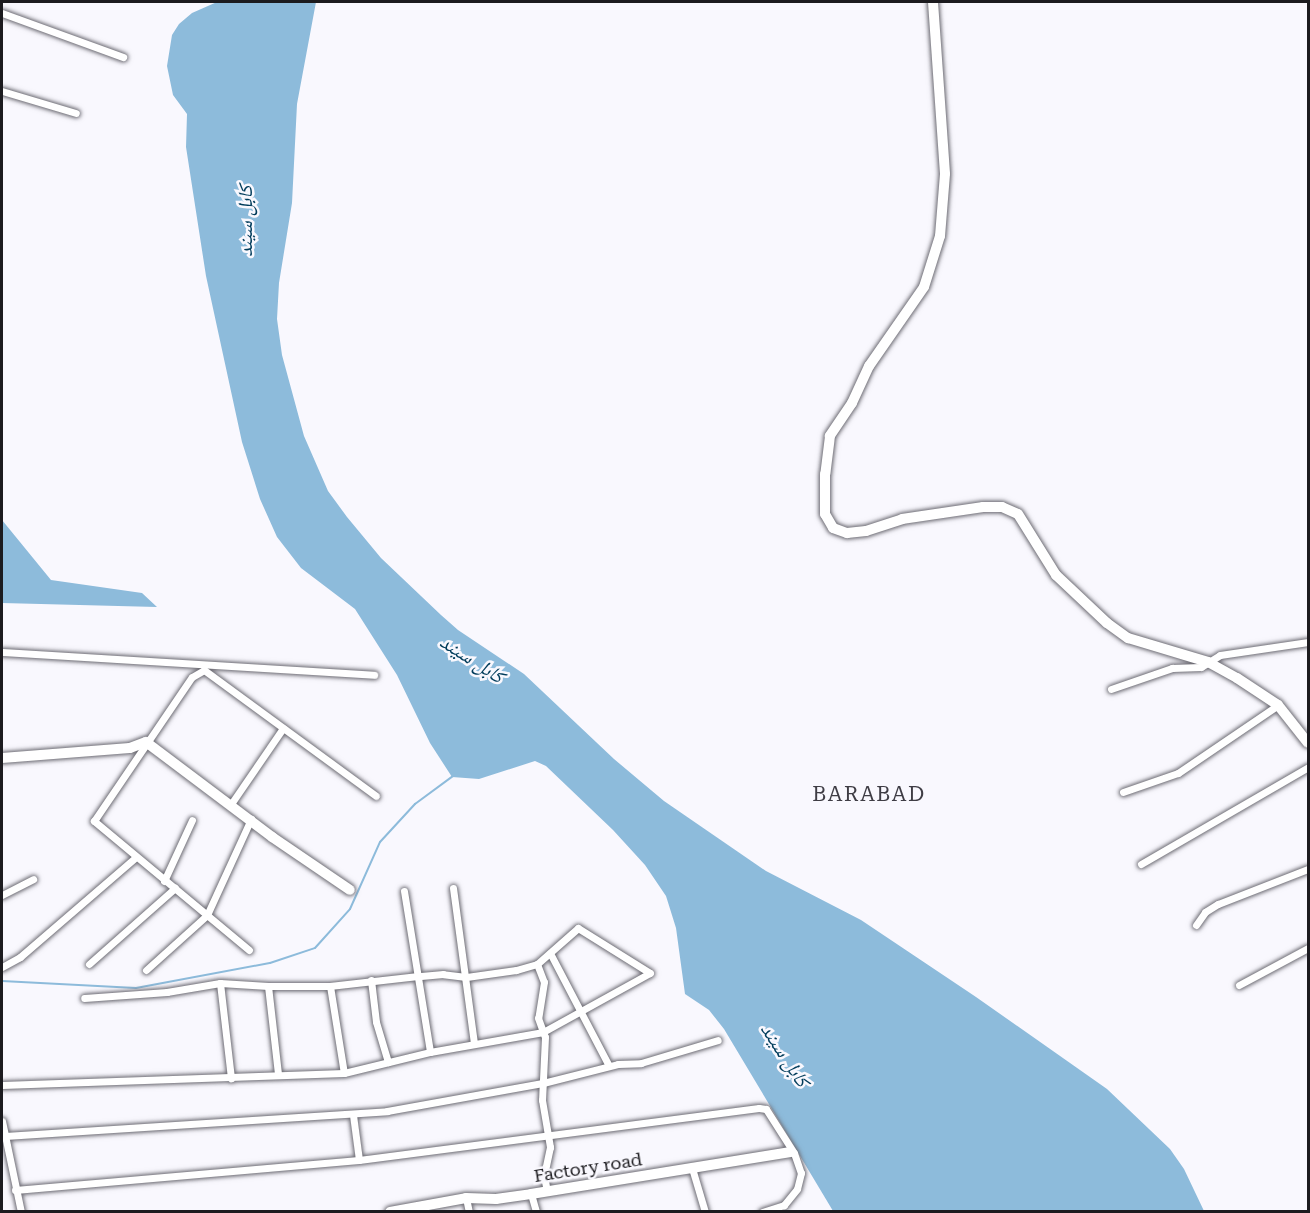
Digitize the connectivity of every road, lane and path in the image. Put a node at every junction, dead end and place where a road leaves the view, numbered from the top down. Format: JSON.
{"nodes":[{"id":1,"x":933,"y":2,"type":"edge"},
{"id":2,"x":2,"y":13,"type":"edge"},
{"id":3,"x":123,"y":57,"type":"dead end"},
{"id":4,"x":2,"y":91,"type":"edge"},
{"id":5,"x":76,"y":113,"type":"dead end"},
{"id":6,"x":1308,"y":642,"type":"edge"},
{"id":7,"x":2,"y":652,"type":"edge"},
{"id":8,"x":1208,"y":662,"type":"junction"},
{"id":9,"x":374,"y":675,"type":"dead end"},
{"id":10,"x":1111,"y":689,"type":"dead end"},
{"id":11,"x":1278,"y":705,"type":"junction"},
{"id":12,"x":283,"y":728,"type":"junction"},
{"id":13,"x":146,"y":742,"type":"junction"},
{"id":14,"x":1308,"y":742,"type":"edge"},
{"id":15,"x":2,"y":758,"type":"edge"},
{"id":16,"x":1308,"y":767,"type":"edge"},
{"id":17,"x":1123,"y":792,"type":"dead end"},
{"id":18,"x":376,"y":796,"type":"dead end"},
{"id":19,"x":231,"y":804,"type":"junction"},
{"id":20,"x":251,"y":819,"type":"junction"},
{"id":21,"x":192,"y":820,"type":"dead end"},
{"id":22,"x":136,"y":857,"type":"junction"},
{"id":23,"x":1141,"y":864,"type":"dead end"},
{"id":24,"x":1308,"y":869,"type":"edge"},
{"id":25,"x":33,"y":879,"type":"dead end"},
{"id":26,"x":164,"y":881,"type":"junction"},
{"id":27,"x":175,"y":888,"type":"junction"},
{"id":28,"x":453,"y":888,"type":"dead end"},
{"id":29,"x":350,"y":890,"type":"dead end"},
{"id":30,"x":404,"y":891,"type":"dead end"},
{"id":31,"x":2,"y":895,"type":"edge"},
{"id":32,"x":207,"y":915,"type":"junction"},
{"id":33,"x":1197,"y":925,"type":"dead end"},
{"id":34,"x":1308,"y":948,"type":"edge"},
{"id":35,"x":249,"y":950,"type":"dead end"},
{"id":36,"x":550,"y":953,"type":"junction"},
{"id":37,"x":89,"y":964,"type":"dead end"},
{"id":38,"x":537,"y":964,"type":"junction"},
{"id":39,"x":2,"y":967,"type":"edge"},
{"id":40,"x":146,"y":970,"type":"dead end"},
{"id":41,"x":418,"y":976,"type":"junction"},
{"id":42,"x":466,"y":977,"type":"junction"},
{"id":43,"x":371,"y":980,"type":"junction"},
{"id":44,"x":220,"y":983,"type":"junction"},
{"id":45,"x":1239,"y":984,"type":"dead end"},
{"id":46,"x":268,"y":986,"type":"junction"},
{"id":47,"x":330,"y":986,"type":"junction"},
{"id":48,"x":84,"y":998,"type":"dead end"},
{"id":49,"x":580,"y":1010,"type":"junction"},
{"id":50,"x":543,"y":1032,"type":"junction"},
{"id":51,"x":718,"y":1040,"type":"dead end"},
{"id":52,"x":474,"y":1043,"type":"junction"},
{"id":53,"x":430,"y":1052,"type":"junction"},
{"id":54,"x":388,"y":1062,"type":"junction"},
{"id":55,"x":609,"y":1066,"type":"junction"},
{"id":56,"x":344,"y":1073,"type":"junction"},
{"id":57,"x":278,"y":1074,"type":"junction"},
{"id":58,"x":231,"y":1078,"type":"junction"},
{"id":59,"x":543,"y":1083,"type":"junction"},
{"id":60,"x":2,"y":1085,"type":"edge"},
{"id":61,"x":353,"y":1115,"type":"junction"},
{"id":62,"x":2,"y":1121,"type":"edge"},
{"id":63,"x":548,"y":1134,"type":"junction"},
{"id":64,"x":6,"y":1136,"type":"junction"},
{"id":65,"x":790,"y":1152,"type":"junction"},
{"id":66,"x":359,"y":1160,"type":"junction"},
{"id":67,"x":692,"y":1168,"type":"junction"},
{"id":68,"x":15,"y":1190,"type":"junction"},
{"id":69,"x":547,"y":1191,"type":"junction"},
{"id":70,"x":531,"y":1194,"type":"junction"},
{"id":71,"x":466,"y":1198,"type":"junction"},
{"id":72,"x":21,"y":1212,"type":"edge"},
{"id":73,"x":390,"y":1212,"type":"edge"},
{"id":74,"x":469,"y":1212,"type":"edge"},
{"id":75,"x":536,"y":1212,"type":"edge"},
{"id":76,"x":705,"y":1212,"type":"edge"},
{"id":77,"x":762,"y":1212,"type":"edge"}],
"edges":[{"from":1,"to":8,"type":"street"},
{"from":2,"to":3,"type":"street"},
{"from":4,"to":5,"type":"street"},
{"from":6,"to":8,"type":"street"},
{"from":7,"to":9,"type":"street"},
{"from":8,"to":10,"type":"street"},
{"from":8,"to":11,"type":"street"},
{"from":11,"to":14,"type":"street"},
{"from":11,"to":17,"type":"street"},
{"from":12,"to":13,"type":"street"},
{"from":12,"to":18,"type":"street"},
{"from":12,"to":19,"type":"street"},
{"from":13,"to":15,"type":"street"},
{"from":13,"to":19,"type":"street"},
{"from":13,"to":22,"type":"street"},
{"from":16,"to":23,"type":"street"},
{"from":19,"to":20,"type":"street"},
{"from":20,"to":29,"type":"street"},
{"from":20,"to":32,"type":"street"},
{"from":21,"to":26,"type":"street"},
{"from":22,"to":26,"type":"street"},
{"from":22,"to":39,"type":"street"},
{"from":24,"to":33,"type":"street"},
{"from":25,"to":31,"type":"street"},
{"from":26,"to":27,"type":"street"},
{"from":27,"to":32,"type":"street"},
{"from":27,"to":37,"type":"street"},
{"from":28,"to":42,"type":"street"},
{"from":30,"to":41,"type":"street"},
{"from":32,"to":35,"type":"street"},
{"from":32,"to":40,"type":"street"},
{"from":34,"to":45,"type":"street"},
{"from":36,"to":38,"type":"street"},
{"from":36,"to":49,"type":"street"},
{"from":36,"to":49,"type":"street"},
{"from":38,"to":42,"type":"street"},
{"from":38,"to":50,"type":"street"},
{"from":41,"to":42,"type":"street"},
{"from":41,"to":43,"type":"street"},
{"from":41,"to":53,"type":"street"},
{"from":42,"to":52,"type":"street"},
{"from":43,"to":47,"type":"street"},
{"from":43,"to":54,"type":"street"},
{"from":44,"to":46,"type":"street"},
{"from":44,"to":48,"type":"street"},
{"from":44,"to":58,"type":"street"},
{"from":46,"to":47,"type":"street"},
{"from":46,"to":57,"type":"street"},
{"from":47,"to":56,"type":"street"},
{"from":49,"to":50,"type":"street"},
{"from":49,"to":55,"type":"street"},
{"from":50,"to":52,"type":"street"},
{"from":50,"to":59,"type":"street"},
{"from":51,"to":55,"type":"street"},
{"from":52,"to":53,"type":"street"},
{"from":53,"to":54,"type":"street"},
{"from":54,"to":56,"type":"street"},
{"from":55,"to":59,"type":"street"},
{"from":56,"to":57,"type":"street"},
{"from":57,"to":58,"type":"street"},
{"from":58,"to":60,"type":"street"},
{"from":59,"to":61,"type":"street"},
{"from":59,"to":63,"type":"street"},
{"from":61,"to":64,"type":"street"},
{"from":61,"to":66,"type":"street"},
{"from":62,"to":64,"type":"street"},
{"from":63,"to":65,"type":"street"},
{"from":63,"to":66,"type":"street"},
{"from":63,"to":69,"type":"street"},
{"from":64,"to":68,"type":"street"},
{"from":65,"to":67,"type":"street","name":"Factory road"},
{"from":65,"to":77,"type":"street"},
{"from":66,"to":68,"type":"street"},
{"from":67,"to":69,"type":"street","name":"Factory road"},
{"from":67,"to":76,"type":"street"},
{"from":68,"to":72,"type":"street"},
{"from":69,"to":70,"type":"street","name":"Factory road"},
{"from":70,"to":71,"type":"street","name":"Factory road"},
{"from":70,"to":75,"type":"street"},
{"from":71,"to":73,"type":"street","name":"Factory road"},
{"from":71,"to":74,"type":"street"}]}
